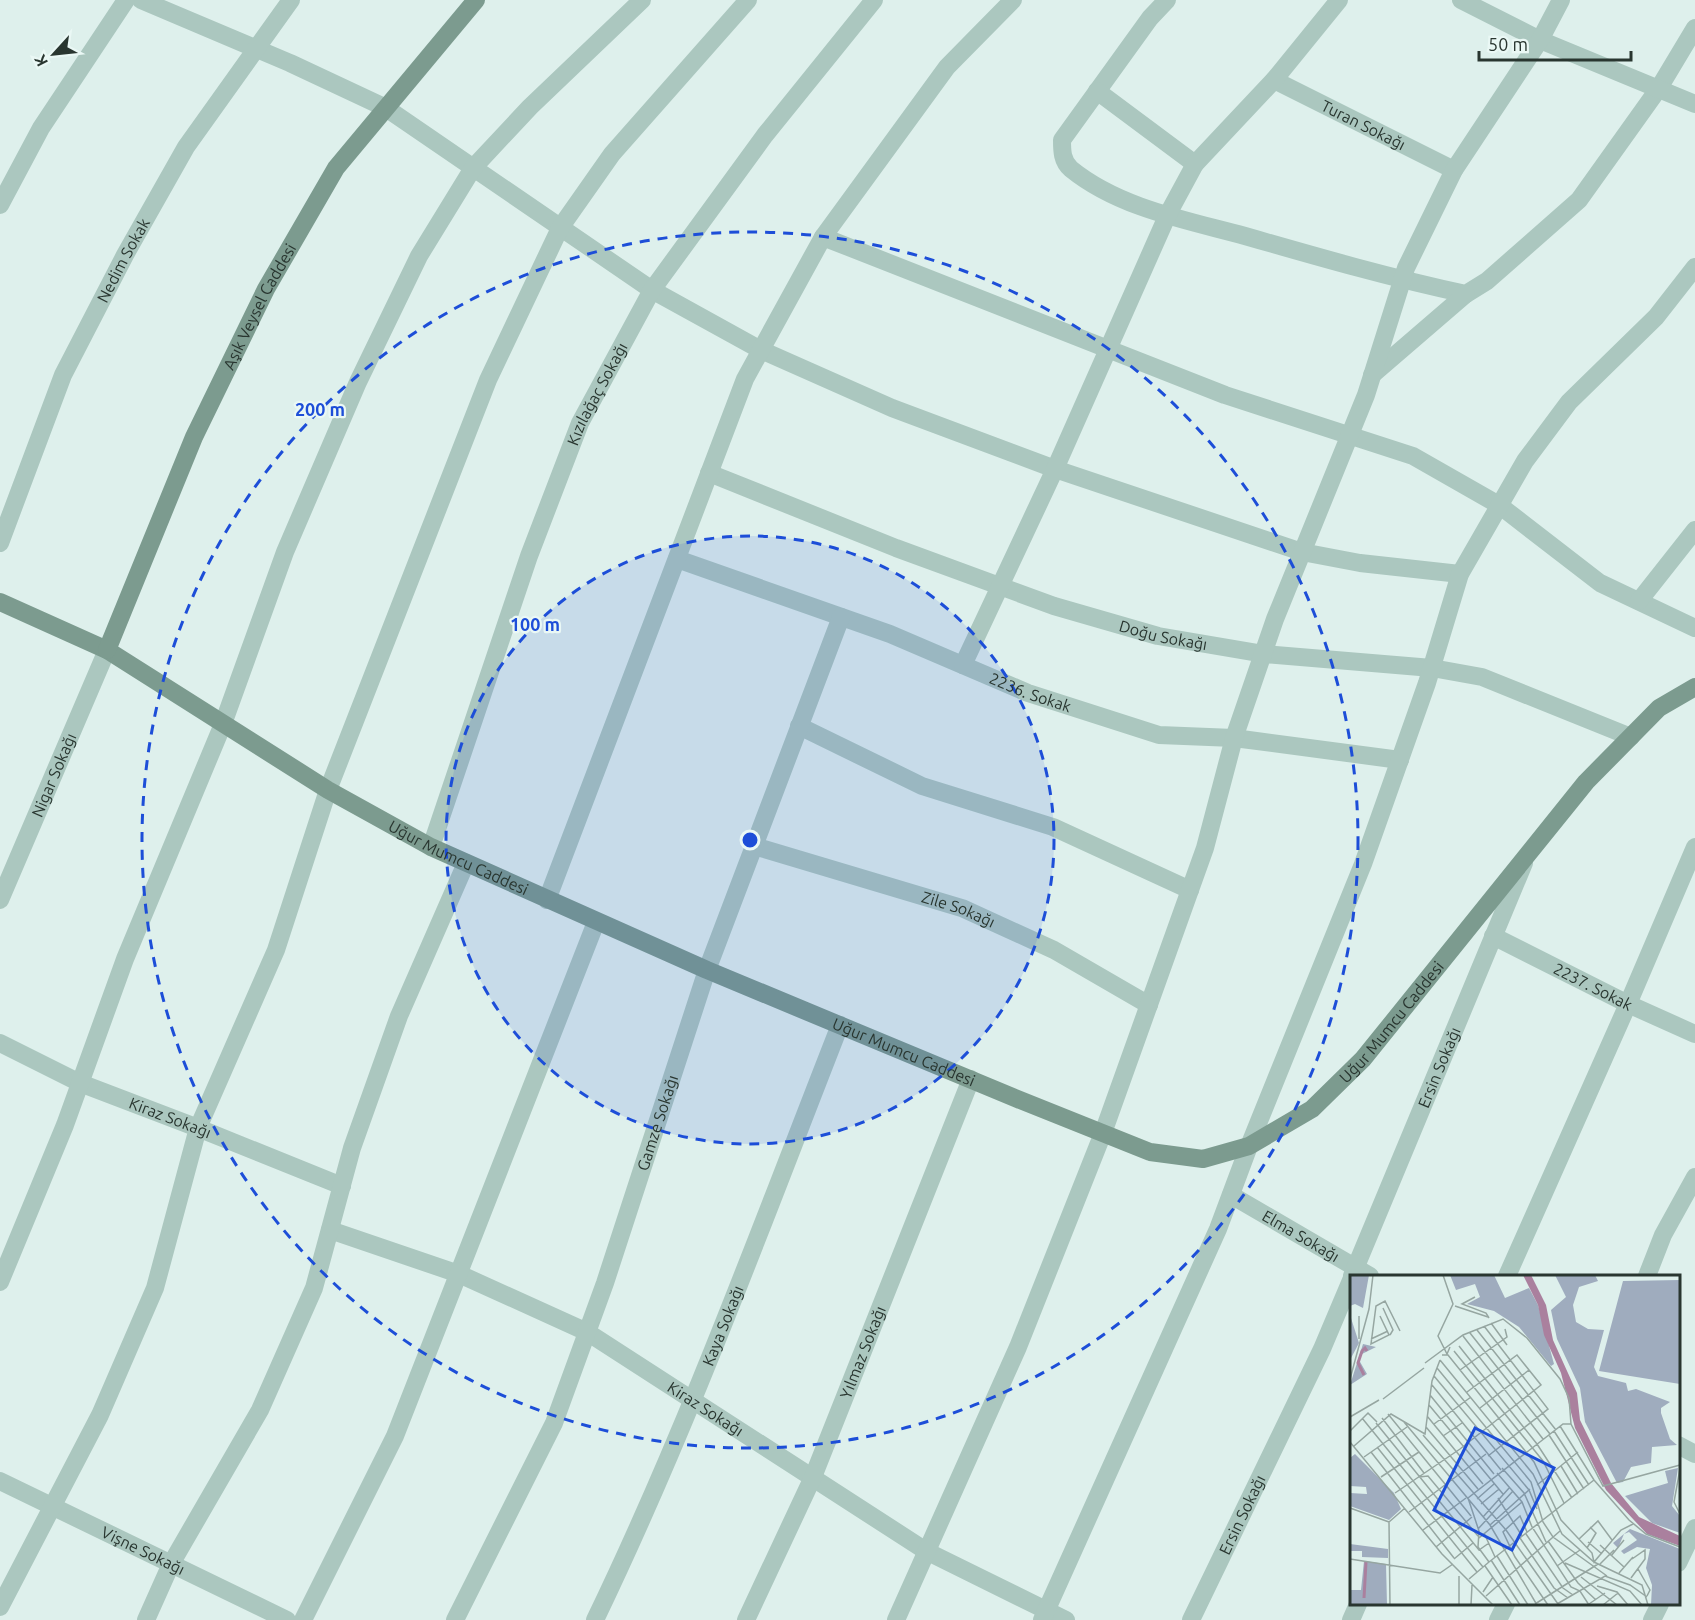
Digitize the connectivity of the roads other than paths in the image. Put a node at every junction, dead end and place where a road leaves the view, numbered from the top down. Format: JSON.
{"nodes":[{"id":1,"x":126,"y":0,"type":"edge"},
{"id":2,"x":141,"y":0,"type":"edge"},
{"id":3,"x":291,"y":0,"type":"edge"},
{"id":4,"x":476,"y":0,"type":"edge"},
{"id":5,"x":642,"y":0,"type":"edge"},
{"id":6,"x":748,"y":0,"type":"edge"},
{"id":7,"x":874,"y":0,"type":"edge"},
{"id":8,"x":1013,"y":0,"type":"edge"},
{"id":9,"x":1167,"y":0,"type":"edge"},
{"id":10,"x":1339,"y":0,"type":"edge"},
{"id":11,"x":1461,"y":0,"type":"edge"},
{"id":12,"x":1561,"y":0,"type":"edge"},
{"id":13,"x":1695,"y":28,"type":"edge"},
{"id":14,"x":1540,"y":40,"type":"junction"},
{"id":15,"x":257,"y":49,"type":"junction"},
{"id":16,"x":1274,"y":80,"type":"junction"},
{"id":17,"x":1659,"y":88,"type":"junction"},
{"id":18,"x":1096,"y":91,"type":"junction"},
{"id":19,"x":1695,"y":104,"type":"edge"},
{"id":20,"x":386,"y":108,"type":"junction"},
{"id":21,"x":1195,"y":164,"type":"junction"},
{"id":22,"x":473,"y":168,"type":"junction"},
{"id":23,"x":1454,"y":170,"type":"junction"},
{"id":24,"x":0,"y":205,"type":"edge"},
{"id":25,"x":1168,"y":214,"type":"junction"},
{"id":26,"x":560,"y":228,"type":"junction"},
{"id":27,"x":823,"y":237,"type":"junction"},
{"id":28,"x":1695,"y":267,"type":"edge"},
{"id":29,"x":1402,"y":280,"type":"junction"},
{"id":30,"x":652,"y":290,"type":"junction"},
{"id":31,"x":1466,"y":294,"type":"junction"},
{"id":32,"x":761,"y":350,"type":"junction"},
{"id":33,"x":1109,"y":350,"type":"junction"},
{"id":34,"x":1372,"y":375,"type":"junction"},
{"id":35,"x":1349,"y":435,"type":"junction"},
{"id":36,"x":1055,"y":469,"type":"junction"},
{"id":37,"x":709,"y":473,"type":"junction"},
{"id":38,"x":1499,"y":505,"type":"junction"},
{"id":39,"x":1695,"y":530,"type":"edge"},
{"id":40,"x":0,"y":543,"type":"edge"},
{"id":41,"x":1302,"y":552,"type":"junction"},
{"id":42,"x":677,"y":559,"type":"junction"},
{"id":43,"x":1460,"y":574,"type":"junction"},
{"id":44,"x":1001,"y":586,"type":"junction"},
{"id":45,"x":0,"y":602,"type":"edge"},
{"id":46,"x":1639,"y":602,"type":"junction"},
{"id":47,"x":841,"y":617,"type":"junction"},
{"id":48,"x":1695,"y":628,"type":"edge"},
{"id":49,"x":107,"y":650,"type":"junction"},
{"id":50,"x":1264,"y":654,"type":"junction"},
{"id":51,"x":963,"y":665,"type":"junction"},
{"id":52,"x":1432,"y":668,"type":"junction"},
{"id":53,"x":1695,"y":687,"type":"edge"},
{"id":54,"x":223,"y":724,"type":"junction"},
{"id":55,"x":799,"y":726,"type":"junction"},
{"id":56,"x":1630,"y":737,"type":"junction"},
{"id":57,"x":1234,"y":738,"type":"junction"},
{"id":58,"x":1400,"y":759,"type":"junction"},
{"id":59,"x":328,"y":790,"type":"junction"},
{"id":60,"x":754,"y":846,"type":"junction"},
{"id":61,"x":431,"y":847,"type":"junction"},
{"id":62,"x":1695,"y":847,"type":"edge"},
{"id":63,"x":1526,"y":857,"type":"junction"},
{"id":64,"x":466,"y":863,"type":"junction"},
{"id":65,"x":1190,"y":891,"type":"junction"},
{"id":66,"x":0,"y":900,"type":"edge"},
{"id":67,"x":547,"y":900,"type":"junction"},
{"id":68,"x":596,"y":922,"type":"junction"},
{"id":69,"x":1493,"y":936,"type":"junction"},
{"id":70,"x":707,"y":970,"type":"junction"},
{"id":71,"x":1628,"y":1004,"type":"junction"},
{"id":72,"x":1149,"y":1005,"type":"junction"},
{"id":73,"x":840,"y":1025,"type":"junction"},
{"id":74,"x":1695,"y":1034,"type":"edge"},
{"id":75,"x":0,"y":1043,"type":"edge"},
{"id":76,"x":971,"y":1079,"type":"junction"},
{"id":77,"x":80,"y":1083,"type":"junction"},
{"id":78,"x":198,"y":1128,"type":"junction"},
{"id":79,"x":1103,"y":1133,"type":"junction"},
{"id":80,"x":1249,"y":1146,"type":"junction"},
{"id":81,"x":1695,"y":1177,"type":"edge"},
{"id":82,"x":342,"y":1186,"type":"junction"},
{"id":83,"x":1231,"y":1195,"type":"junction"},
{"id":84,"x":330,"y":1230,"type":"junction"},
{"id":85,"x":459,"y":1274,"type":"junction"},
{"id":86,"x":1357,"y":1275,"type":"edge"},
{"id":87,"x":1507,"y":1275,"type":"edge"},
{"id":88,"x":1647,"y":1275,"type":"edge"},
{"id":89,"x":0,"y":1282,"type":"edge"},
{"id":90,"x":1350,"y":1290,"type":"edge"},
{"id":91,"x":588,"y":1332,"type":"junction"},
{"id":92,"x":692,"y":1399,"type":"junction"},
{"id":93,"x":1680,"y":1446,"type":"edge"},
{"id":94,"x":1695,"y":1454,"type":"edge"},
{"id":95,"x":813,"y":1477,"type":"junction"},
{"id":96,"x":0,"y":1480,"type":"edge"},
{"id":97,"x":52,"y":1506,"type":"junction"},
{"id":98,"x":1695,"y":1528,"type":"edge"},
{"id":99,"x":927,"y":1551,"type":"junction"},
{"id":100,"x":1680,"y":1559,"type":"edge"},
{"id":101,"x":171,"y":1564,"type":"junction"},
{"id":102,"x":1358,"y":1605,"type":"edge"},
{"id":103,"x":1506,"y":1605,"type":"edge"},
{"id":104,"x":1660,"y":1605,"type":"edge"},
{"id":105,"x":0,"y":1607,"type":"edge"},
{"id":106,"x":1044,"y":1615,"type":"edge"},
{"id":107,"x":146,"y":1620,"type":"edge"},
{"id":108,"x":287,"y":1620,"type":"edge"},
{"id":109,"x":303,"y":1620,"type":"edge"},
{"id":110,"x":455,"y":1620,"type":"edge"},
{"id":111,"x":595,"y":1620,"type":"edge"},
{"id":112,"x":746,"y":1620,"type":"edge"},
{"id":113,"x":896,"y":1620,"type":"edge"},
{"id":114,"x":1066,"y":1620,"type":"edge"},
{"id":115,"x":1191,"y":1620,"type":"edge"},
{"id":116,"x":1351,"y":1620,"type":"edge"},
{"id":117,"x":1498,"y":1620,"type":"edge"},
{"id":118,"x":1652,"y":1620,"type":"edge"}],
"edges":[{"from":1,"to":24,"type":"street"},
{"from":2,"to":15,"type":"street"},
{"from":3,"to":15,"type":"street","name":"Nedim Sokak"},
{"from":4,"to":20,"type":"street","name":"Aşık Veysel Caddesi"},
{"from":5,"to":22,"type":"street"},
{"from":6,"to":26,"type":"street"},
{"from":7,"to":30,"type":"street","name":"Kızılağaç Sokağı"},
{"from":8,"to":27,"type":"street"},
{"from":9,"to":18,"type":"street"},
{"from":10,"to":16,"type":"street"},
{"from":11,"to":14,"type":"street"},
{"from":12,"to":14,"type":"street"},
{"from":13,"to":17,"type":"street"},
{"from":14,"to":17,"type":"street"},
{"from":14,"to":23,"type":"street"},
{"from":15,"to":20,"type":"street"},
{"from":15,"to":40,"type":"street","name":"Nedim Sokak"},
{"from":16,"to":21,"type":"street"},
{"from":16,"to":23,"type":"street","name":"Turan Sokağı"},
{"from":17,"to":19,"type":"street"},
{"from":17,"to":31,"type":"street"},
{"from":18,"to":21,"type":"street"},
{"from":18,"to":25,"type":"street"},
{"from":20,"to":22,"type":"street"},
{"from":20,"to":49,"type":"street","name":"Aşık Veysel Caddesi"},
{"from":21,"to":25,"type":"street"},
{"from":22,"to":26,"type":"street"},
{"from":22,"to":54,"type":"street"},
{"from":23,"to":29,"type":"street"},
{"from":25,"to":29,"type":"street"},
{"from":25,"to":33,"type":"street"},
{"from":26,"to":30,"type":"street"},
{"from":26,"to":59,"type":"street"},
{"from":27,"to":32,"type":"street"},
{"from":27,"to":33,"type":"street"},
{"from":28,"to":38,"type":"street"},
{"from":29,"to":31,"type":"street"},
{"from":29,"to":34,"type":"street"},
{"from":30,"to":32,"type":"street"},
{"from":30,"to":61,"type":"street","name":"Kızılağaç Sokağı"},
{"from":31,"to":34,"type":"street"},
{"from":32,"to":36,"type":"street"},
{"from":32,"to":37,"type":"street"},
{"from":33,"to":35,"type":"street"},
{"from":33,"to":36,"type":"street"},
{"from":34,"to":35,"type":"street"},
{"from":35,"to":38,"type":"street"},
{"from":35,"to":41,"type":"street"},
{"from":36,"to":41,"type":"street"},
{"from":36,"to":44,"type":"street"},
{"from":37,"to":42,"type":"street"},
{"from":37,"to":44,"type":"street","name":"Doğu Sokağı"},
{"from":38,"to":43,"type":"street"},
{"from":38,"to":46,"type":"street"},
{"from":39,"to":46,"type":"street"},
{"from":41,"to":43,"type":"street"},
{"from":41,"to":50,"type":"street"},
{"from":42,"to":47,"type":"street","name":"2236. Sokak"},
{"from":42,"to":67,"type":"street"},
{"from":43,"to":52,"type":"street"},
{"from":44,"to":50,"type":"street","name":"Doğu Sokağı"},
{"from":44,"to":51,"type":"street"},
{"from":45,"to":49,"type":"street","name":"Uğur Mumcu Caddesi"},
{"from":46,"to":48,"type":"street"},
{"from":47,"to":51,"type":"street","name":"2236. Sokak"},
{"from":47,"to":55,"type":"street","name":"Gamze Sokağı"},
{"from":49,"to":54,"type":"street","name":"Uğur Mumcu Caddesi"},
{"from":49,"to":66,"type":"street","name":"Nigar Sokağı"},
{"from":50,"to":52,"type":"street","name":"Doğu Sokağı"},
{"from":50,"to":57,"type":"street"},
{"from":51,"to":57,"type":"street","name":"2236. Sokak"},
{"from":52,"to":56,"type":"street","name":"Doğu Sokağı"},
{"from":52,"to":58,"type":"street"},
{"from":53,"to":56,"type":"street","name":"Uğur Mumcu Caddesi"},
{"from":54,"to":59,"type":"street","name":"Uğur Mumcu Caddesi"},
{"from":54,"to":77,"type":"street"},
{"from":55,"to":60,"type":"street","name":"Gamze Sokağı"},
{"from":55,"to":65,"type":"street"},
{"from":56,"to":63,"type":"street","name":"Uğur Mumcu Caddesi"},
{"from":57,"to":58,"type":"street","name":"2236. Sokak"},
{"from":57,"to":65,"type":"street"},
{"from":58,"to":80,"type":"street"},
{"from":59,"to":61,"type":"street","name":"Uğur Mumcu Caddesi"},
{"from":59,"to":78,"type":"street"},
{"from":60,"to":70,"type":"street","name":"Gamze Sokağı"},
{"from":60,"to":72,"type":"street","name":"Zile Sokağı"},
{"from":61,"to":64,"type":"street","name":"Uğur Mumcu Caddesi"},
{"from":62,"to":71,"type":"street"},
{"from":63,"to":69,"type":"street","name":"Ersin Sokağı"},
{"from":63,"to":80,"type":"street","name":"Uğur Mumcu Caddesi"},
{"from":64,"to":67,"type":"street","name":"Uğur Mumcu Caddesi"},
{"from":64,"to":82,"type":"street"},
{"from":65,"to":72,"type":"street"},
{"from":67,"to":68,"type":"street","name":"Uğur Mumcu Caddesi"},
{"from":68,"to":70,"type":"street","name":"Uğur Mumcu Caddesi"},
{"from":68,"to":85,"type":"street"},
{"from":69,"to":71,"type":"street","name":"2237. Sokak"},
{"from":69,"to":86,"type":"street","name":"Ersin Sokağı"},
{"from":70,"to":73,"type":"street","name":"Uğur Mumcu Caddesi"},
{"from":70,"to":91,"type":"street","name":"Gamze Sokağı"},
{"from":71,"to":74,"type":"street","name":"2237. Sokak"},
{"from":71,"to":87,"type":"street"},
{"from":72,"to":79,"type":"street"},
{"from":73,"to":76,"type":"street","name":"Uğur Mumcu Caddesi"},
{"from":73,"to":92,"type":"street","name":"Kaya Sokağı"},
{"from":75,"to":77,"type":"street","name":"Kiraz Sokağı"},
{"from":76,"to":79,"type":"street","name":"Uğur Mumcu Caddesi"},
{"from":76,"to":95,"type":"street","name":"Yılmaz Sokağı"},
{"from":77,"to":78,"type":"street","name":"Kiraz Sokağı"},
{"from":77,"to":89,"type":"street"},
{"from":78,"to":82,"type":"street","name":"Kiraz Sokağı"},
{"from":78,"to":97,"type":"street"},
{"from":79,"to":80,"type":"street","name":"Uğur Mumcu Caddesi"},
{"from":79,"to":99,"type":"street"},
{"from":80,"to":83,"type":"street"},
{"from":81,"to":88,"type":"street"},
{"from":82,"to":84,"type":"street"},
{"from":83,"to":86,"type":"street","name":"Elma Sokağı"},
{"from":83,"to":106,"type":"street"},
{"from":84,"to":85,"type":"street","name":"Kiraz Sokağı"},
{"from":84,"to":101,"type":"street"},
{"from":85,"to":91,"type":"street","name":"Kiraz Sokağı"},
{"from":85,"to":109,"type":"street"},
{"from":90,"to":115,"type":"street","name":"Ersin Sokağı"},
{"from":91,"to":92,"type":"street","name":"Kiraz Sokağı"},
{"from":91,"to":110,"type":"street","name":"Gamze Sokağı"},
{"from":92,"to":95,"type":"street","name":"Kiraz Sokağı"},
{"from":92,"to":111,"type":"street","name":"Kaya Sokağı"},
{"from":93,"to":94,"type":"street"},
{"from":95,"to":99,"type":"street","name":"Kiraz Sokağı"},
{"from":95,"to":112,"type":"street","name":"Yılmaz Sokağı"},
{"from":96,"to":97,"type":"street","name":"Vişne Sokağı"},
{"from":97,"to":101,"type":"street","name":"Vişne Sokağı"},
{"from":97,"to":105,"type":"street"},
{"from":98,"to":100,"type":"street"},
{"from":99,"to":106,"type":"street","name":"Kiraz Sokağı"},
{"from":99,"to":113,"type":"street"},
{"from":101,"to":107,"type":"street"},
{"from":101,"to":108,"type":"street","name":"Vişne Sokağı"},
{"from":102,"to":116,"type":"street"},
{"from":103,"to":117,"type":"street"},
{"from":104,"to":118,"type":"street"},
{"from":106,"to":114,"type":"street","name":"Kiraz Sokağı"}]}
